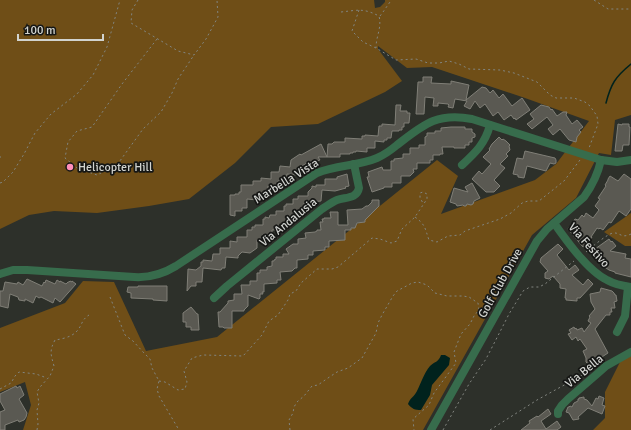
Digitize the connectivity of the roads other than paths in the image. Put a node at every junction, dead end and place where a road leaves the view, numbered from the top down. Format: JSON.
{"nodes":[{"id":1,"x":490,"y":125,"type":"junction"},
{"id":2,"x":602,"y":160,"type":"junction"},
{"id":3,"x":631,"y":160,"type":"edge"},
{"id":4,"x":354,"y":164,"type":"junction"},
{"id":5,"x":462,"y":166,"type":"dead end"},
{"id":6,"x":554,"y":223,"type":"junction"},
{"id":7,"x":0,"y":274,"type":"edge"},
{"id":8,"x":630,"y":287,"type":"edge"},
{"id":9,"x":214,"y":298,"type":"dead end"},
{"id":10,"x":617,"y":332,"type":"dead end"},
{"id":11,"x":631,"y":352,"type":"edge"},
{"id":12,"x":558,"y":414,"type":"dead end"},
{"id":13,"x":431,"y":430,"type":"edge"}],
"edges":[{"from":1,"to":2,"type":"street","name":"Marbella Vista"},
{"from":1,"to":4,"type":"street","name":"Marbella Vista"},
{"from":1,"to":5,"type":"street"},
{"from":2,"to":3,"type":"street","name":"Marbella Vista"},
{"from":2,"to":6,"type":"street","name":"Golf Club Drive"},
{"from":4,"to":7,"type":"street","name":"Marbella Vista"},
{"from":4,"to":9,"type":"street","name":"Via Andalusia"},
{"from":6,"to":8,"type":"street","name":"Via Festivo"},
{"from":6,"to":13,"type":"street","name":"Golf Club Drive"},
{"from":8,"to":10,"type":"street"},
{"from":11,"to":12,"type":"street","name":"Via Bella"}]}
